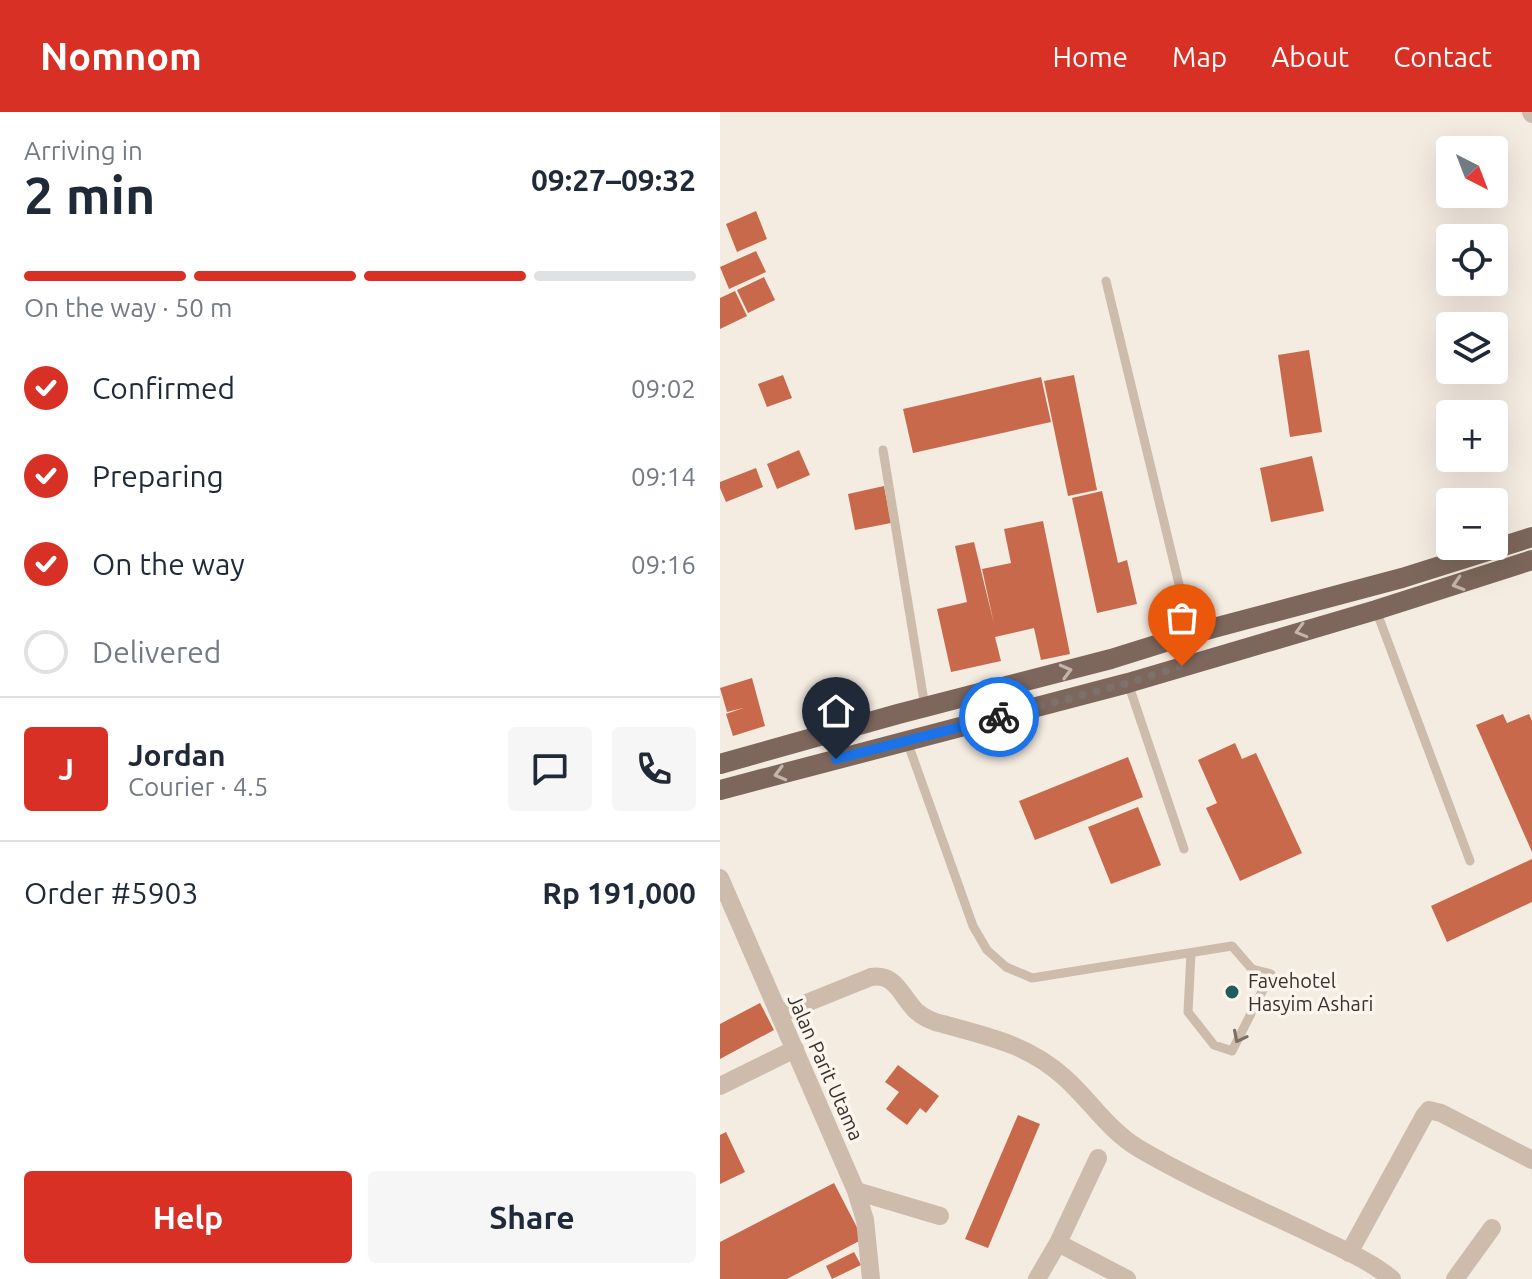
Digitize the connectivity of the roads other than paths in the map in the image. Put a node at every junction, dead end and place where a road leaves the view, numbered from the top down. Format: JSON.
{"nodes":[{"id":1,"x":1106,"y":281,"type":"dead end"},
{"id":2,"x":883,"y":450,"type":"dead end"},
{"id":3,"x":1532,"y":537,"type":"edge"},
{"id":4,"x":1532,"y":560,"type":"edge"},
{"id":5,"x":1376,"y":610,"type":"junction"},
{"id":6,"x":1191,"y":634,"type":"junction"},
{"id":7,"x":1128,"y":683,"type":"junction"},
{"id":8,"x":925,"y":707,"type":"junction"},
{"id":9,"x":907,"y":740,"type":"junction"},
{"id":10,"x":720,"y":764,"type":"edge"},
{"id":11,"x":720,"y":790,"type":"edge"},
{"id":12,"x":1184,"y":849,"type":"dead end"},
{"id":13,"x":1470,"y":861,"type":"dead end"},
{"id":14,"x":720,"y":878,"type":"edge"},
{"id":15,"x":1191,"y":953,"type":"junction"},
{"id":16,"x":779,"y":1014,"type":"junction"},
{"id":17,"x":795,"y":1049,"type":"junction"},
{"id":18,"x":720,"y":1086,"type":"edge"},
{"id":19,"x":1098,"y":1158,"type":"dead end"},
{"id":20,"x":1532,"y":1159,"type":"edge"},
{"id":21,"x":856,"y":1191,"type":"junction"},
{"id":22,"x":940,"y":1216,"type":"dead end"},
{"id":23,"x":1492,"y":1228,"type":"dead end"},
{"id":24,"x":1058,"y":1243,"type":"junction"},
{"id":25,"x":1349,"y":1253,"type":"junction"},
{"id":26,"x":871,"y":1279,"type":"edge"},
{"id":27,"x":1037,"y":1279,"type":"edge"},
{"id":28,"x":1127,"y":1279,"type":"edge"},
{"id":29,"x":1392,"y":1279,"type":"edge"},
{"id":30,"x":1455,"y":1279,"type":"edge"}],
"edges":[{"from":1,"to":6,"type":"lane"},
{"from":2,"to":8,"type":"lane"},
{"from":3,"to":6,"type":"main road"},
{"from":4,"to":5,"type":"main road","one_way":true},
{"from":5,"to":7,"type":"main road","one_way":true},
{"from":5,"to":13,"type":"lane"},
{"from":8,"to":6,"type":"main road","one_way":true},
{"from":7,"to":9,"type":"main road"},
{"from":7,"to":12,"type":"lane"},
{"from":8,"to":10,"type":"main road"},
{"from":9,"to":11,"type":"main road","one_way":true},
{"from":9,"to":15,"type":"lane"},
{"from":14,"to":16,"type":"street","name":"Jalan Parit Utama"},
{"from":15,"to":15,"type":"lane","one_way":true},
{"from":16,"to":17,"type":"street","name":"Jalan Parit Utama"},
{"from":16,"to":25,"type":"street"},
{"from":17,"to":18,"type":"street"},
{"from":17,"to":21,"type":"street","name":"Jalan Parit Utama"},
{"from":19,"to":24,"type":"street"},
{"from":20,"to":25,"type":"street"},
{"from":21,"to":22,"type":"street"},
{"from":21,"to":26,"type":"street","name":"Jalan Parit Utama"},
{"from":23,"to":30,"type":"street"},
{"from":24,"to":27,"type":"street"},
{"from":24,"to":28,"type":"street"},
{"from":25,"to":29,"type":"street"}]}
